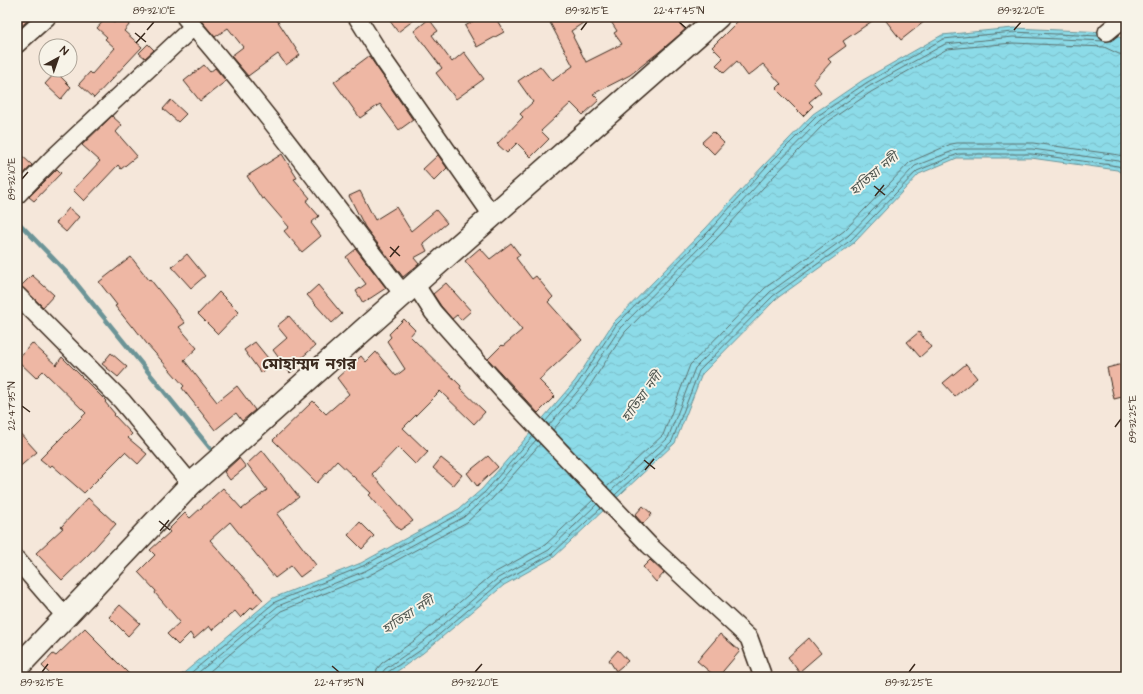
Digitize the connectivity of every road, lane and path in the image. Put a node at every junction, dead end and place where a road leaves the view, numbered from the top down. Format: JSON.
{"nodes":[{"id":1,"x":47,"y":17,"type":"edge"},
{"id":2,"x":357,"y":17,"type":"edge"},
{"id":3,"x":718,"y":17,"type":"edge"},
{"id":4,"x":1124,"y":17,"type":"edge"},
{"id":5,"x":189,"y":22,"type":"edge"},
{"id":6,"x":1107,"y":32,"type":"dead end"},
{"id":7,"x":17,"y":44,"type":"edge"},
{"id":8,"x":17,"y":195,"type":"edge"},
{"id":9,"x":492,"y":216,"type":"junction"},
{"id":10,"x":409,"y":289,"type":"junction"},
{"id":11,"x":17,"y":295,"type":"edge"},
{"id":12,"x":191,"y":484,"type":"junction"},
{"id":13,"x":17,"y":560,"type":"edge"},
{"id":14,"x":66,"y":617,"type":"junction"},
{"id":15,"x":17,"y":668,"type":"edge"},
{"id":16,"x":763,"y":677,"type":"edge"}],
"edges":[{"from":1,"to":7,"type":"street"},
{"from":2,"to":9,"type":"street"},
{"from":3,"to":9,"type":"main road"},
{"from":4,"to":6,"type":"street"},
{"from":5,"to":8,"type":"street"},
{"from":5,"to":10,"type":"street"},
{"from":9,"to":10,"type":"main road"},
{"from":10,"to":12,"type":"main road"},
{"from":10,"to":16,"type":"street"},
{"from":11,"to":12,"type":"street"},
{"from":12,"to":14,"type":"main road"},
{"from":13,"to":14,"type":"street"},
{"from":14,"to":15,"type":"main road"}]}
